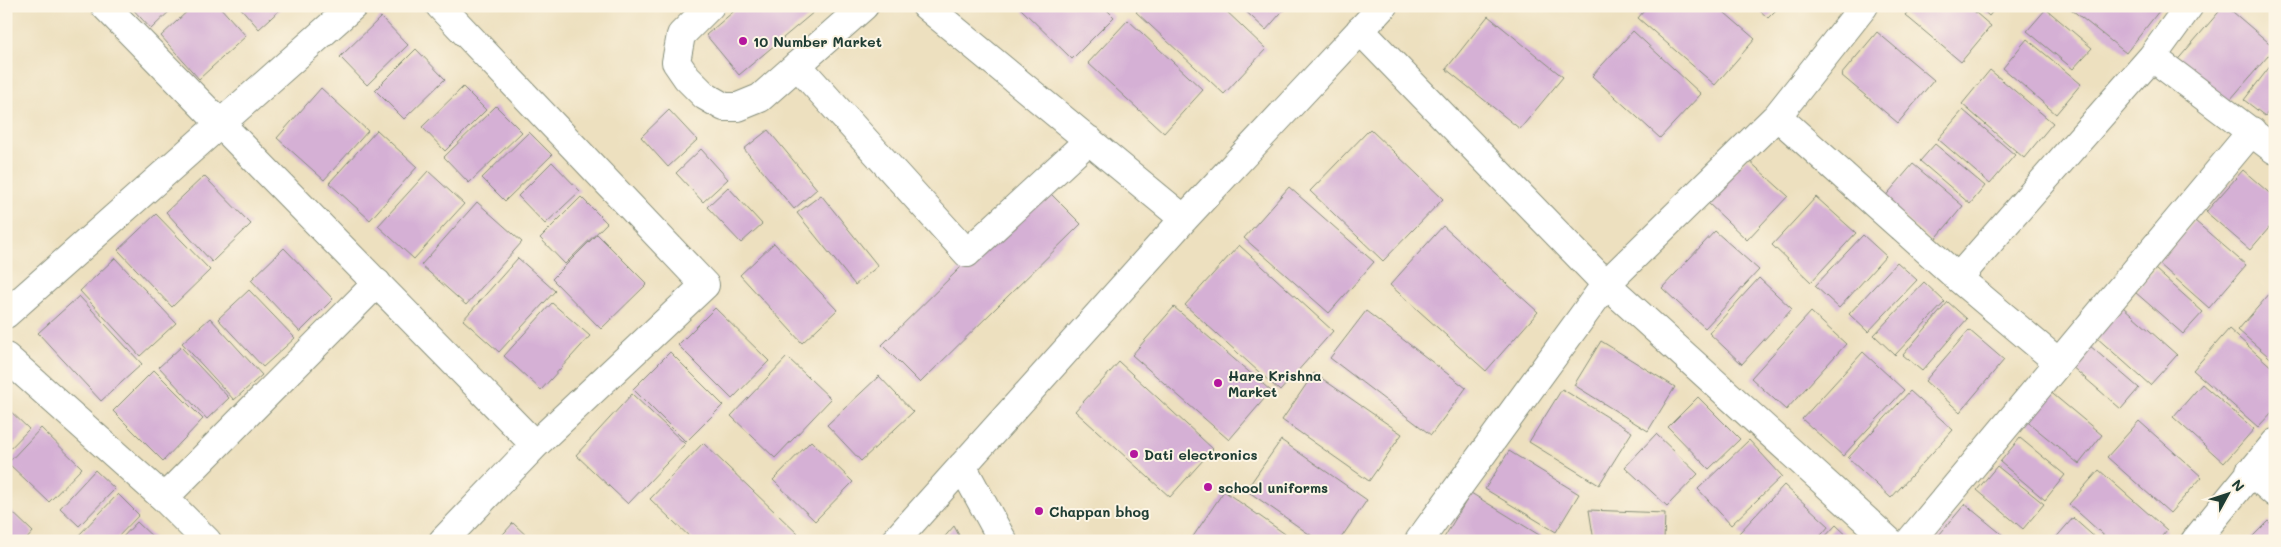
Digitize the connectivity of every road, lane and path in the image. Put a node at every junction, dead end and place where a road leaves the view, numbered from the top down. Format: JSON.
{"nodes":[{"id":1,"x":105,"y":6,"type":"edge"},
{"id":2,"x":353,"y":6,"type":"edge"},
{"id":3,"x":440,"y":6,"type":"edge"},
{"id":4,"x":710,"y":6,"type":"edge"},
{"id":5,"x":864,"y":6,"type":"edge"},
{"id":6,"x":926,"y":6,"type":"edge"},
{"id":7,"x":1383,"y":6,"type":"edge"},
{"id":8,"x":1864,"y":6,"type":"edge"},
{"id":9,"x":2189,"y":6,"type":"edge"},
{"id":10,"x":1360,"y":30,"type":"junction"},
{"id":11,"x":2152,"y":57,"type":"junction"},
{"id":12,"x":797,"y":66,"type":"junction"},
{"id":13,"x":1777,"y":116,"type":"junction"},
{"id":14,"x":220,"y":123,"type":"junction"},
{"id":15,"x":2252,"y":131,"type":"junction"},
{"id":16,"x":1088,"y":140,"type":"junction"},
{"id":17,"x":2275,"y":150,"type":"edge"},
{"id":18,"x":1184,"y":219,"type":"junction"},
{"id":19,"x":1958,"y":278,"type":"junction"},
{"id":20,"x":377,"y":283,"type":"junction"},
{"id":21,"x":1606,"y":284,"type":"junction"},
{"id":22,"x":6,"y":314,"type":"edge"},
{"id":23,"x":6,"y":357,"type":"edge"},
{"id":24,"x":2058,"y":362,"type":"junction"},
{"id":25,"x":2275,"y":443,"type":"edge"},
{"id":26,"x":535,"y":445,"type":"junction"},
{"id":27,"x":962,"y":466,"type":"junction"},
{"id":28,"x":2250,"y":471,"type":"junction"},
{"id":29,"x":2275,"y":493,"type":"edge"},
{"id":30,"x":164,"y":498,"type":"junction"},
{"id":31,"x":206,"y":541,"type":"edge"},
{"id":32,"x":443,"y":541,"type":"edge"},
{"id":33,"x":895,"y":541,"type":"edge"},
{"id":34,"x":1003,"y":541,"type":"edge"},
{"id":35,"x":1419,"y":541,"type":"edge"},
{"id":36,"x":1889,"y":541,"type":"edge"},
{"id":37,"x":1910,"y":541,"type":"edge"},
{"id":38,"x":2195,"y":541,"type":"edge"}],
"edges":[{"from":1,"to":14,"type":"street"},
{"from":2,"to":14,"type":"street"},
{"from":3,"to":26,"type":"street"},
{"from":4,"to":12,"type":"street"},
{"from":5,"to":12,"type":"street"},
{"from":6,"to":16,"type":"street"},
{"from":7,"to":10,"type":"street"},
{"from":8,"to":13,"type":"street"},
{"from":9,"to":11,"type":"street"},
{"from":10,"to":18,"type":"street"},
{"from":10,"to":21,"type":"street"},
{"from":11,"to":15,"type":"street"},
{"from":11,"to":19,"type":"street"},
{"from":12,"to":16,"type":"street"},
{"from":13,"to":19,"type":"street"},
{"from":13,"to":21,"type":"street"},
{"from":14,"to":20,"type":"street"},
{"from":14,"to":22,"type":"street"},
{"from":15,"to":17,"type":"street"},
{"from":15,"to":24,"type":"street"},
{"from":16,"to":18,"type":"street"},
{"from":18,"to":27,"type":"street"},
{"from":19,"to":24,"type":"street"},
{"from":20,"to":26,"type":"street"},
{"from":20,"to":30,"type":"street"},
{"from":21,"to":35,"type":"street"},
{"from":21,"to":36,"type":"street"},
{"from":23,"to":30,"type":"street"},
{"from":24,"to":37,"type":"street"},
{"from":25,"to":28,"type":"street"},
{"from":26,"to":32,"type":"street"},
{"from":27,"to":33,"type":"street"},
{"from":27,"to":34,"type":"street"},
{"from":28,"to":29,"type":"street"},
{"from":28,"to":38,"type":"street"},
{"from":30,"to":31,"type":"street"}]}
